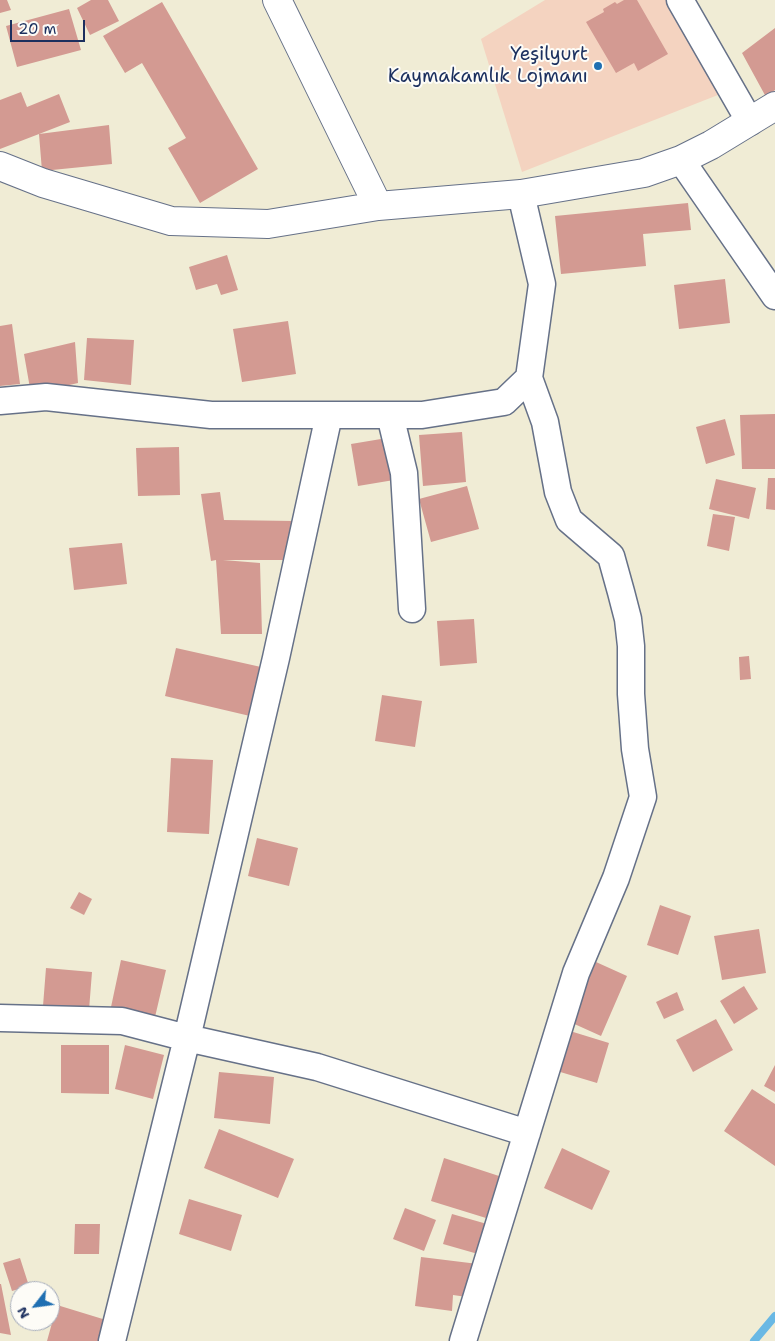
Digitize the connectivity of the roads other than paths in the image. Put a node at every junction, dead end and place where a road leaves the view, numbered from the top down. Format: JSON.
{"nodes":[{"id":1,"x":277,"y":0,"type":"edge"},
{"id":2,"x":680,"y":0,"type":"edge"},
{"id":3,"x":775,"y":106,"type":"edge"},
{"id":4,"x":750,"y":122,"type":"junction"},
{"id":5,"x":681,"y":160,"type":"junction"},
{"id":6,"x":0,"y":166,"type":"edge"},
{"id":7,"x":521,"y":194,"type":"junction"},
{"id":8,"x":378,"y":206,"type":"junction"},
{"id":9,"x":775,"y":296,"type":"edge"},
{"id":10,"x":529,"y":378,"type":"junction"},
{"id":11,"x":0,"y":401,"type":"edge"},
{"id":12,"x":329,"y":415,"type":"junction"},
{"id":13,"x":390,"y":415,"type":"junction"},
{"id":14,"x":412,"y":609,"type":"dead end"},
{"id":15,"x":0,"y":1018,"type":"edge"},
{"id":16,"x":187,"y":1038,"type":"junction"},
{"id":17,"x":527,"y":1133,"type":"junction"},
{"id":18,"x":112,"y":1341,"type":"edge"},
{"id":19,"x":463,"y":1341,"type":"edge"}],
"edges":[{"from":1,"to":8,"type":"main road"},
{"from":2,"to":4,"type":"street"},
{"from":3,"to":4,"type":"main road"},
{"from":4,"to":5,"type":"main road"},
{"from":5,"to":7,"type":"main road"},
{"from":5,"to":9,"type":"street"},
{"from":6,"to":8,"type":"main road"},
{"from":7,"to":8,"type":"main road"},
{"from":7,"to":10,"type":"street"},
{"from":10,"to":13,"type":"street"},
{"from":10,"to":17,"type":"street"},
{"from":11,"to":12,"type":"street"},
{"from":12,"to":13,"type":"street"},
{"from":12,"to":16,"type":"street"},
{"from":13,"to":14,"type":"street"},
{"from":15,"to":16,"type":"street"},
{"from":16,"to":17,"type":"street"},
{"from":16,"to":18,"type":"street"},
{"from":17,"to":19,"type":"street"}]}
